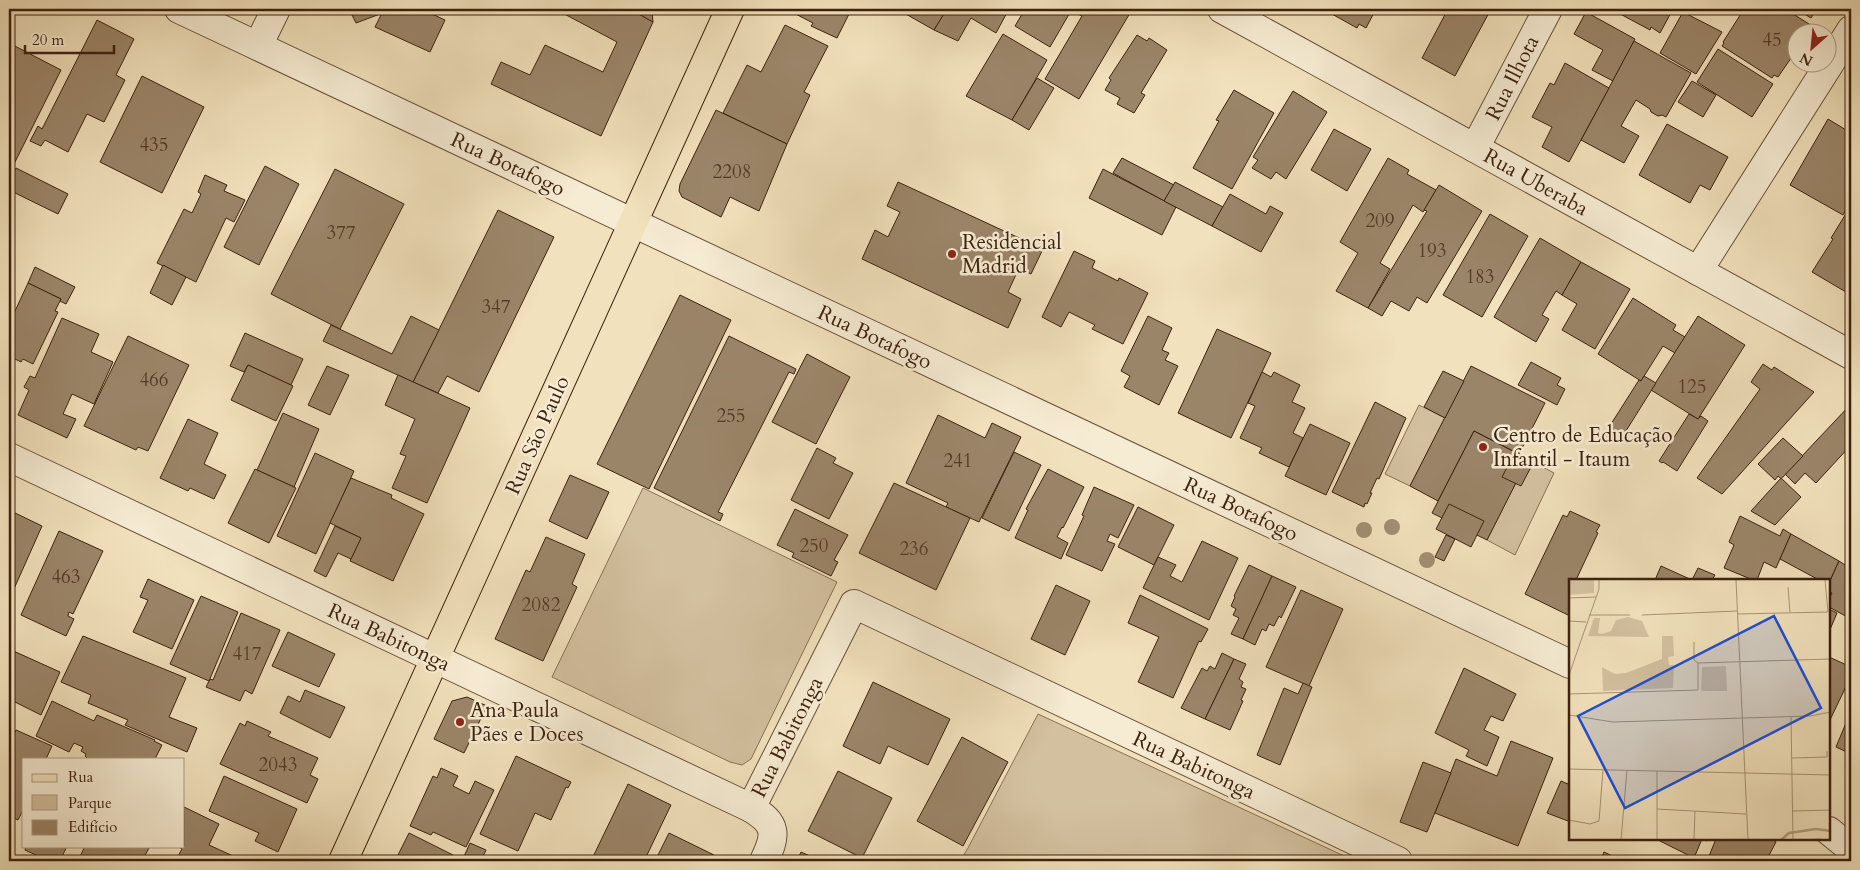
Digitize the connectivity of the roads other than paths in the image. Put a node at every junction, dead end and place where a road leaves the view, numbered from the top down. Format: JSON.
{"nodes":[{"id":1,"x":179,"y":9,"type":"edge"},
{"id":2,"x":276,"y":9,"type":"edge"},
{"id":3,"x":730,"y":9,"type":"edge"},
{"id":4,"x":1222,"y":9,"type":"edge"},
{"id":5,"x":1548,"y":9,"type":"edge"},
{"id":6,"x":1851,"y":30,"type":"edge"},
{"id":7,"x":258,"y":46,"type":"junction"},
{"id":8,"x":1476,"y":148,"type":"junction"},
{"id":9,"x":633,"y":222,"type":"junction"},
{"id":10,"x":1698,"y":271,"type":"junction"},
{"id":11,"x":1851,"y":355,"type":"edge"},
{"id":12,"x":9,"y":458,"type":"edge"},
{"id":13,"x":435,"y":659,"type":"junction"},
{"id":14,"x":1569,"y":664,"type":"edge"},
{"id":15,"x":751,"y":808,"type":"junction"},
{"id":16,"x":1830,"y":832,"type":"edge"},
{"id":17,"x":1851,"y":849,"type":"edge"},
{"id":18,"x":343,"y":861,"type":"edge"},
{"id":19,"x":764,"y":861,"type":"edge"},
{"id":20,"x":1398,"y":861,"type":"edge"}],
"edges":[{"from":1,"to":7,"type":"street","name":"Rua Botafogo"},
{"from":2,"to":7,"type":"street"},
{"from":3,"to":9,"type":"main road","name":"Rua São Paulo"},
{"from":4,"to":8,"type":"street","name":"Rua Uberaba"},
{"from":5,"to":8,"type":"street","name":"Rua Ilhota"},
{"from":6,"to":10,"type":"street"},
{"from":7,"to":9,"type":"street","name":"Rua Botafogo"},
{"from":8,"to":10,"type":"street","name":"Rua Uberaba"},
{"from":9,"to":13,"type":"main road","name":"Rua São Paulo"},
{"from":9,"to":14,"type":"street","name":"Rua Botafogo"},
{"from":10,"to":11,"type":"street","name":"Rua Uberaba"},
{"from":12,"to":13,"type":"street","name":"Rua Babitonga"},
{"from":13,"to":15,"type":"street","name":"Rua Babitonga"},
{"from":13,"to":18,"type":"main road","name":"Rua São Paulo"},
{"from":15,"to":19,"type":"street"},
{"from":15,"to":20,"type":"street","name":"Rua Babitonga"},
{"from":16,"to":17,"type":"street"}]}
